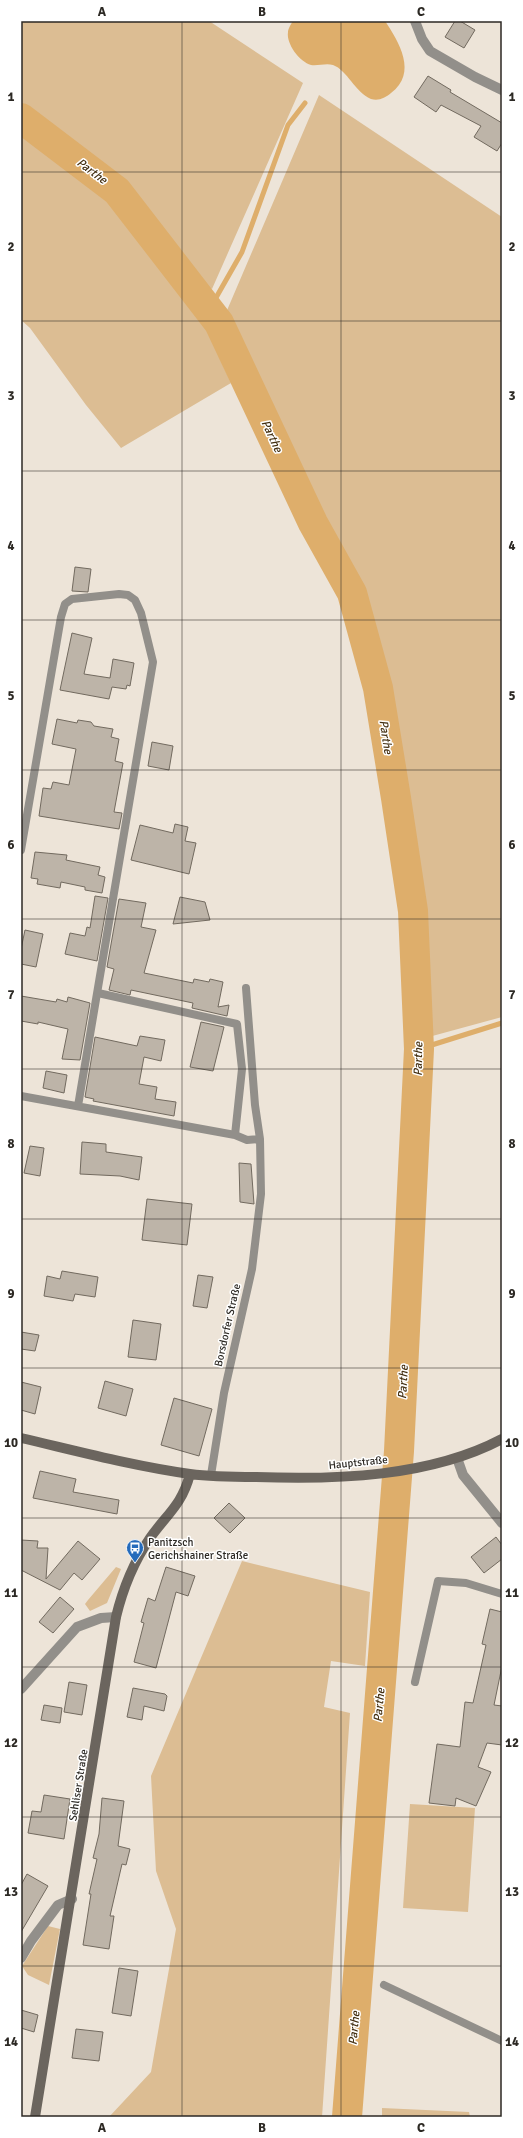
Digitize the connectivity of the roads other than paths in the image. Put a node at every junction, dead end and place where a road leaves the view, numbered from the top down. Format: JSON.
{"nodes":[{"id":1,"x":415,"y":21,"type":"edge"},
{"id":2,"x":502,"y":90,"type":"edge"},
{"id":3,"x":21,"y":850,"type":"edge"},
{"id":4,"x":246,"y":988,"type":"dead end"},
{"id":5,"x":98,"y":993,"type":"junction"},
{"id":6,"x":21,"y":1096,"type":"edge"},
{"id":7,"x":78,"y":1106,"type":"junction"},
{"id":8,"x":235,"y":1135,"type":"junction"},
{"id":9,"x":260,"y":1139,"type":"junction"},
{"id":10,"x":21,"y":1438,"type":"edge"},
{"id":11,"x":502,"y":1439,"type":"edge"},
{"id":12,"x":457,"y":1458,"type":"junction"},
{"id":13,"x":190,"y":1474,"type":"junction"},
{"id":14,"x":210,"y":1475,"type":"junction"},
{"id":15,"x":502,"y":1523,"type":"edge"},
{"id":16,"x":502,"y":1594,"type":"edge"},
{"id":17,"x":116,"y":1617,"type":"junction"},
{"id":18,"x":415,"y":1682,"type":"dead end"},
{"id":19,"x":21,"y":1689,"type":"edge"},
{"id":20,"x":72,"y":1898,"type":"junction"},
{"id":21,"x":21,"y":1958,"type":"edge"},
{"id":22,"x":384,"y":1985,"type":"dead end"},
{"id":23,"x":502,"y":2041,"type":"edge"},
{"id":24,"x":35,"y":2117,"type":"edge"}],
"edges":[{"from":1,"to":2,"type":"street"},
{"from":3,"to":5,"type":"lane"},
{"from":4,"to":9,"type":"lane","name":"Borsdorfer Straße"},
{"from":5,"to":7,"type":"lane"},
{"from":5,"to":8,"type":"lane"},
{"from":6,"to":7,"type":"lane"},
{"from":7,"to":8,"type":"lane"},
{"from":8,"to":9,"type":"lane"},
{"from":9,"to":14,"type":"lane","name":"Borsdorfer Straße"},
{"from":10,"to":13,"type":"street"},
{"from":11,"to":12,"type":"street","name":"Hauptstraße"},
{"from":12,"to":14,"type":"street","name":"Hauptstraße"},
{"from":12,"to":15,"type":"street"},
{"from":13,"to":14,"type":"street"},
{"from":13,"to":17,"type":"street","name":"Sehliser Straße"},
{"from":16,"to":18,"type":"lane"},
{"from":17,"to":19,"type":"street"},
{"from":17,"to":20,"type":"street","name":"Sehliser Straße"},
{"from":20,"to":21,"type":"street"},
{"from":20,"to":24,"type":"street","name":"Sehliser Straße"},
{"from":22,"to":23,"type":"lane"}]}
